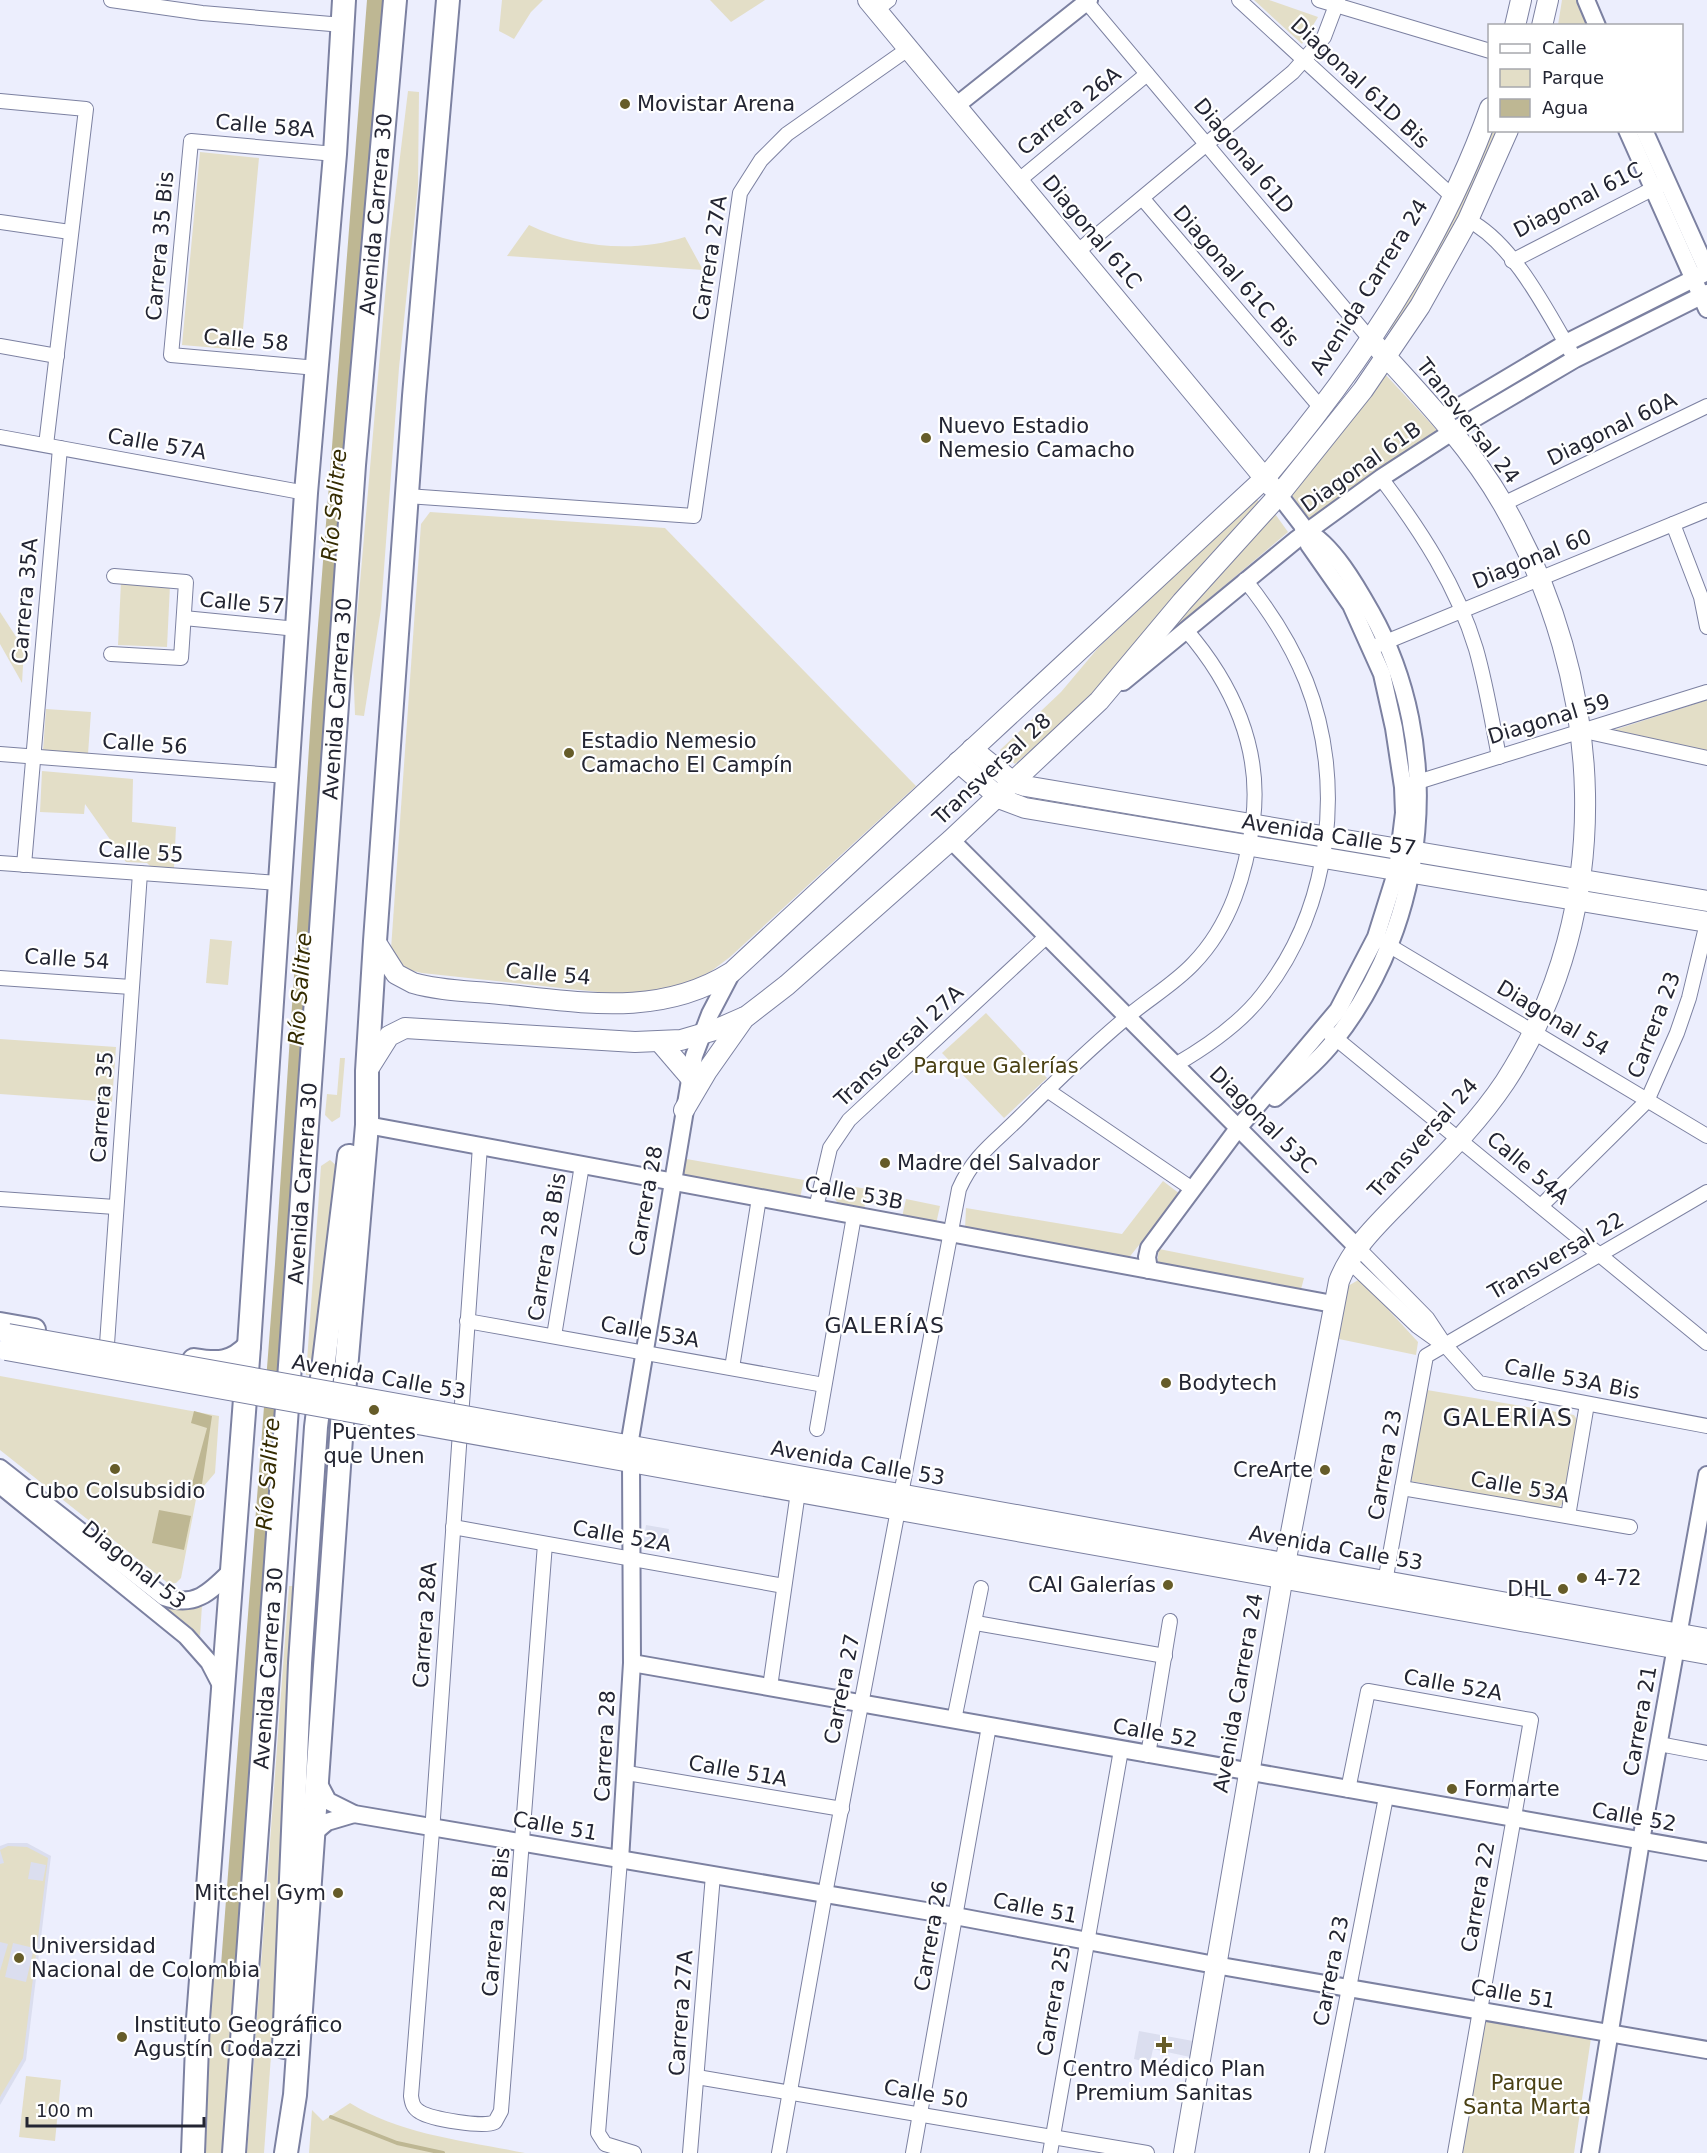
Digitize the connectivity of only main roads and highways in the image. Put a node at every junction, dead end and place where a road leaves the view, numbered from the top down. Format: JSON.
{"nodes":[{"id":1,"x":344,"y":0,"type":"edge"},
{"id":2,"x":395,"y":0,"type":"edge"},
{"id":3,"x":448,"y":0,"type":"edge"},
{"id":4,"x":1521,"y":0,"type":"edge"},
{"id":5,"x":1548,"y":0,"type":"edge"},
{"id":6,"x":878,"y":3,"type":"edge"},
{"id":7,"x":1515,"y":24,"type":"edge"},
{"id":8,"x":1542,"y":24,"type":"edge"},
{"id":9,"x":1488,"y":113,"type":"edge"},
{"id":10,"x":1507,"y":132,"type":"edge"},
{"id":11,"x":1370,"y":339,"type":"junction"},
{"id":12,"x":1386,"y":357,"type":"junction"},
{"id":13,"x":1265,"y":478,"type":"junction"},
{"id":14,"x":1279,"y":495,"type":"junction"},
{"id":15,"x":965,"y":756,"type":"junction"},
{"id":16,"x":1012,"y":782,"type":"junction"},
{"id":17,"x":998,"y":796,"type":"junction"},
{"id":18,"x":1580,"y":879,"type":"junction"},
{"id":19,"x":1577,"y":900,"type":"junction"},
{"id":20,"x":1707,"y":901,"type":"edge"},
{"id":21,"x":1707,"y":923,"type":"edge"},
{"id":22,"x":375,"y":940,"type":"junction"},
{"id":23,"x":732,"y":972,"type":"joint"},
{"id":24,"x":747,"y":1016,"type":"junction"},
{"id":25,"x":660,"y":1042,"type":"junction"},
{"id":26,"x":367,"y":1071,"type":"junction"},
{"id":27,"x":690,"y":1077,"type":"road end"},
{"id":28,"x":684,"y":1110,"type":"road end"},
{"id":29,"x":1352,"y":1253,"type":"joint"},
{"id":30,"x":3,"y":1338,"type":"edge"},
{"id":31,"x":249,"y":1346,"type":"junction"},
{"id":32,"x":630,"y":1454,"type":"junction"},
{"id":33,"x":901,"y":1502,"type":"junction"},
{"id":34,"x":1284,"y":1570,"type":"junction"},
{"id":35,"x":1707,"y":1639,"type":"edge"},
{"id":36,"x":1677,"y":1641,"type":"junction"},
{"id":37,"x":1707,"y":1654,"type":"edge"},
{"id":38,"x":194,"y":2153,"type":"edge"},
{"id":39,"x":234,"y":2153,"type":"edge"},
{"id":40,"x":286,"y":2153,"type":"edge"},
{"id":41,"x":1184,"y":2153,"type":"edge"}],
"edges":[{"from":1,"to":31,"type":"highway","name":"Avenida Carrera 30"},
{"from":2,"to":39,"type":"highway","name":"Avenida Carrera 30"},
{"from":3,"to":22,"type":"highway","name":"Avenida Carrera 30"},
{"from":4,"to":7,"type":"main road"},
{"from":5,"to":8,"type":"main road"},
{"from":6,"to":13,"type":"main road","name":"Diagonal 61C"},
{"from":9,"to":11,"type":"main road","name":"Avenida Carrera 24"},
{"from":10,"to":12,"type":"main road"},
{"from":11,"to":12,"type":"main road","name":"Transversal 24"},
{"from":11,"to":13,"type":"main road","name":"Avenida Carrera 24"},
{"from":12,"to":14,"type":"main road"},
{"from":12,"to":18,"type":"main road","name":"Transversal 24"},
{"from":13,"to":14,"type":"main road","name":"Diagonal 61C"},
{"from":13,"to":15,"type":"main road","name":"Transversal 28"},
{"from":14,"to":16,"type":"main road","name":"Transversal 28"},
{"from":15,"to":16,"type":"main road","name":"Avenida Calle 57"},
{"from":15,"to":17,"type":"main road","name":"Avenida Calle 57"},
{"from":15,"to":23,"type":"main road","name":"Transversal 28"},
{"from":16,"to":17,"type":"main road","name":"Transversal 28"},
{"from":16,"to":18,"type":"main road","name":"Avenida Calle 57"},
{"from":17,"to":19,"type":"main road","name":"Avenida Calle 57"},
{"from":17,"to":24,"type":"main road","name":"Transversal 28"},
{"from":18,"to":19,"type":"main road","name":"Transversal 24"},
{"from":18,"to":20,"type":"main road","name":"Avenida Calle 57"},
{"from":19,"to":21,"type":"main road","name":"Avenida Calle 57"},
{"from":19,"to":29,"type":"main road","name":"Transversal 24"},
{"from":22,"to":23,"type":"main road","name":"Calle 54"},
{"from":22,"to":26,"type":"highway","name":"Avenida Carrera 30"},
{"from":24,"to":25,"type":"main road","name":"Transversal 28"},
{"from":24,"to":28,"type":"main road"},
{"from":25,"to":26,"type":"main road"},
{"from":25,"to":27,"type":"main road"},
{"from":26,"to":40,"type":"highway","name":"Avenida Carrera 30"},
{"from":26,"to":40,"type":"highway","name":"Avenida Carrera 30"},
{"from":29,"to":34,"type":"main road","name":"Avenida Carrera 24"},
{"from":30,"to":31,"type":"highway"},
{"from":30,"to":32,"type":"main road","name":"Avenida Calle 53","bridge":true},
{"from":31,"to":38,"type":"highway","name":"Avenida Carrera 30"},
{"from":32,"to":33,"type":"main road","name":"Avenida Calle 53"},
{"from":32,"to":33,"type":"main road","name":"Avenida Calle 53"},
{"from":33,"to":34,"type":"main road","name":"Avenida Calle 53"},
{"from":34,"to":36,"type":"main road","name":"Avenida Calle 53"},
{"from":34,"to":36,"type":"main road","name":"Avenida Calle 53"},
{"from":34,"to":41,"type":"main road","name":"Avenida Carrera 24"},
{"from":35,"to":36,"type":"main road","name":"Avenida Calle 53"},
{"from":36,"to":37,"type":"main road","name":"Avenida Calle 53"}]}
